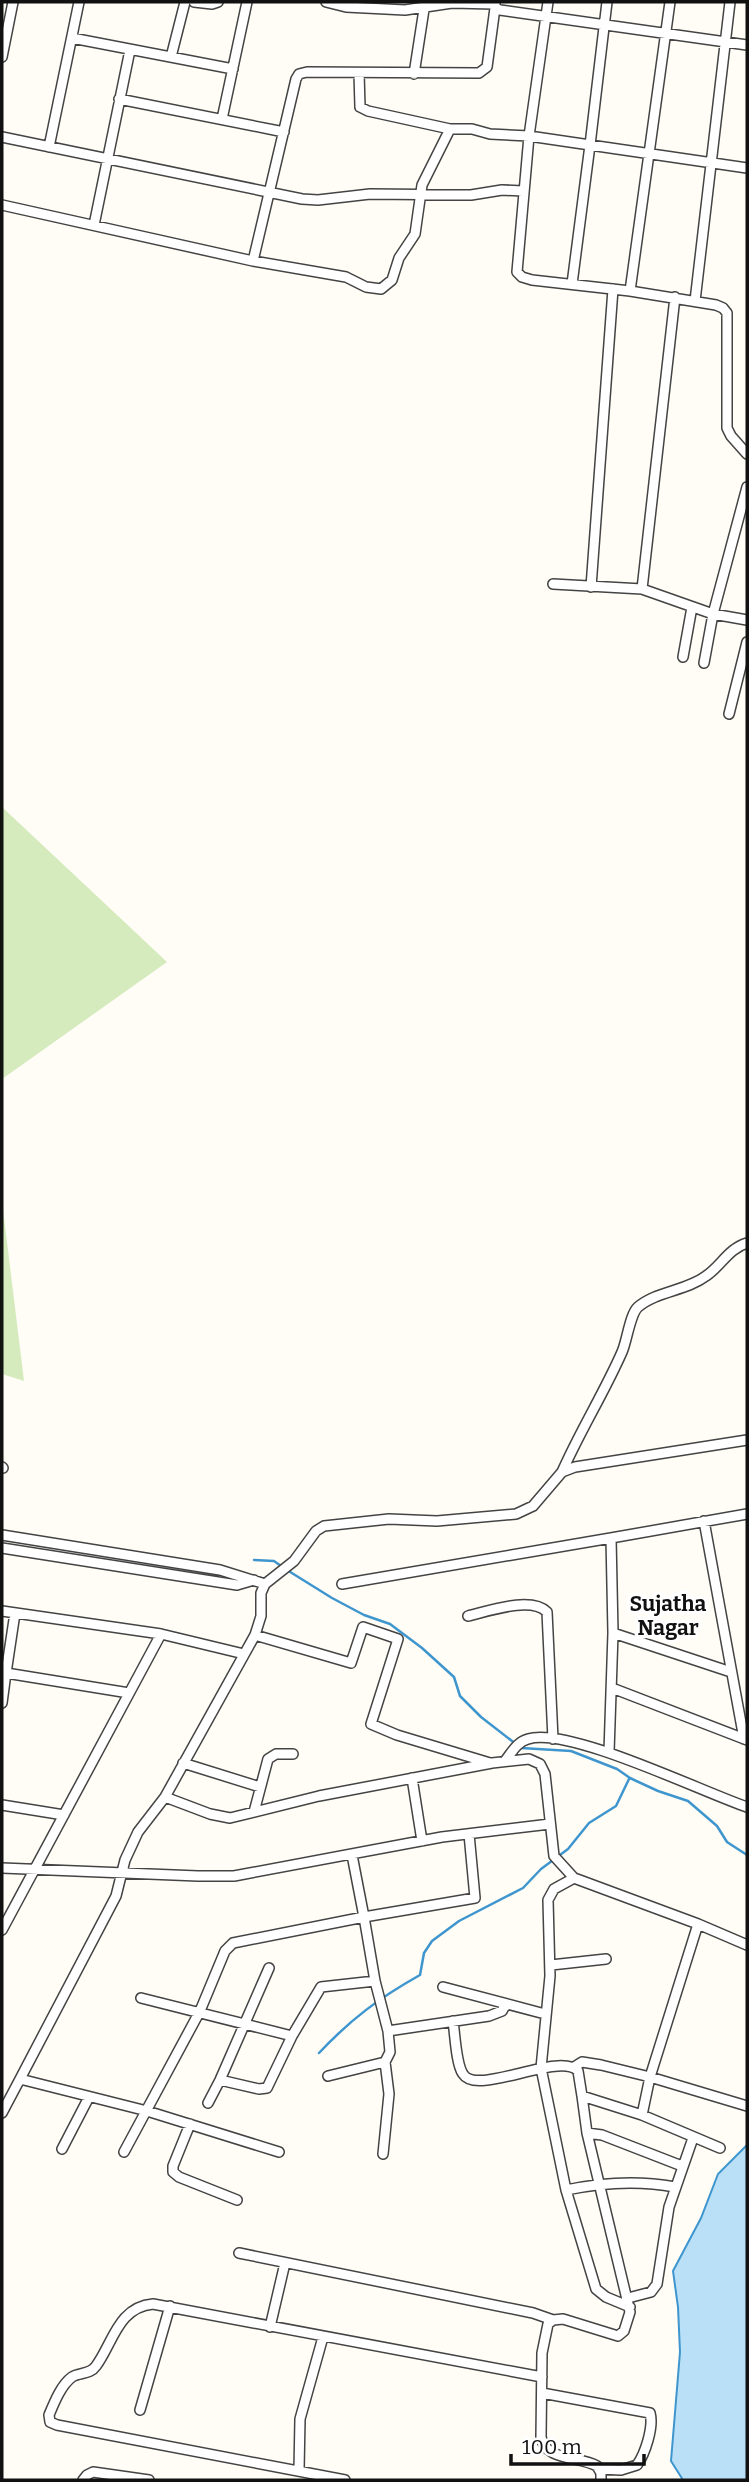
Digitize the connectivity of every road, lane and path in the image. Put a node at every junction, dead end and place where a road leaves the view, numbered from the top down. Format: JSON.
{"nodes":[{"id":1,"x":13,"y":2,"type":"edge"},
{"id":2,"x":79,"y":2,"type":"edge"},
{"id":3,"x":185,"y":2,"type":"edge"},
{"id":4,"x":194,"y":2,"type":"edge"},
{"id":5,"x":218,"y":2,"type":"edge"},
{"id":6,"x":247,"y":2,"type":"edge"},
{"id":7,"x":326,"y":2,"type":"edge"},
{"id":8,"x":548,"y":2,"type":"edge"},
{"id":9,"x":607,"y":2,"type":"edge"},
{"id":10,"x":670,"y":2,"type":"edge"},
{"id":11,"x":730,"y":2,"type":"edge"},
{"id":12,"x":424,"y":4,"type":"edge"},
{"id":13,"x":495,"y":5,"type":"edge"},
{"id":14,"x":546,"y":16,"type":"junction"},
{"id":15,"x":603,"y":25,"type":"junction"},
{"id":16,"x":665,"y":34,"type":"junction"},
{"id":17,"x":72,"y":38,"type":"junction"},
{"id":18,"x":724,"y":41,"type":"junction"},
{"id":19,"x":747,"y":45,"type":"edge"},
{"id":20,"x":130,"y":50,"type":"junction"},
{"id":21,"x":2,"y":57,"type":"edge"},
{"id":22,"x":171,"y":57,"type":"junction"},
{"id":23,"x":233,"y":69,"type":"junction"},
{"id":24,"x":359,"y":73,"type":"junction"},
{"id":25,"x":414,"y":74,"type":"junction"},
{"id":26,"x":119,"y":99,"type":"junction"},
{"id":27,"x":222,"y":119,"type":"junction"},
{"id":28,"x":450,"y":129,"type":"junction"},
{"id":29,"x":284,"y":132,"type":"junction"},
{"id":30,"x":529,"y":136,"type":"junction"},
{"id":31,"x":2,"y":137,"type":"edge"},
{"id":32,"x":590,"y":145,"type":"junction"},
{"id":33,"x":49,"y":147,"type":"junction"},
{"id":34,"x":650,"y":152,"type":"junction"},
{"id":35,"x":107,"y":159,"type":"junction"},
{"id":36,"x":710,"y":162,"type":"junction"},
{"id":37,"x":747,"y":168,"type":"edge"},
{"id":38,"x":523,"y":191,"type":"junction"},
{"id":39,"x":270,"y":193,"type":"junction"},
{"id":40,"x":421,"y":193,"type":"junction"},
{"id":41,"x":2,"y":205,"type":"edge"},
{"id":42,"x":94,"y":225,"type":"junction"},
{"id":43,"x":253,"y":261,"type":"junction"},
{"id":44,"x":572,"y":285,"type":"junction"},
{"id":45,"x":613,"y":289,"type":"junction"},
{"id":46,"x":630,"y":291,"type":"junction"},
{"id":47,"x":675,"y":297,"type":"junction"},
{"id":48,"x":695,"y":301,"type":"junction"},
{"id":49,"x":747,"y":454,"type":"edge"},
{"id":50,"x":747,"y":487,"type":"edge"},
{"id":51,"x":553,"y":584,"type":"dead end"},
{"id":52,"x":591,"y":587,"type":"junction"},
{"id":53,"x":642,"y":589,"type":"junction"},
{"id":54,"x":692,"y":607,"type":"junction"},
{"id":55,"x":713,"y":614,"type":"junction"},
{"id":56,"x":747,"y":620,"type":"edge"},
{"id":57,"x":747,"y":642,"type":"edge"},
{"id":58,"x":683,"y":657,"type":"dead end"},
{"id":59,"x":704,"y":663,"type":"dead end"},
{"id":60,"x":729,"y":714,"type":"dead end"},
{"id":61,"x":747,"y":1243,"type":"edge"},
{"id":62,"x":747,"y":1440,"type":"edge"},
{"id":63,"x":562,"y":1472,"type":"junction"},
{"id":64,"x":747,"y":1514,"type":"edge"},
{"id":65,"x":704,"y":1521,"type":"junction"},
{"id":66,"x":2,"y":1535,"type":"edge"},
{"id":67,"x":611,"y":1538,"type":"junction"},
{"id":68,"x":2,"y":1548,"type":"edge"},
{"id":69,"x":254,"y":1580,"type":"junction"},
{"id":70,"x":265,"y":1584,"type":"junction"},
{"id":71,"x":342,"y":1584,"type":"dead end"},
{"id":72,"x":2,"y":1611,"type":"edge"},
{"id":73,"x":15,"y":1613,"type":"junction"},
{"id":74,"x":468,"y":1616,"type":"dead end"},
{"id":75,"x":613,"y":1633,"type":"junction"},
{"id":76,"x":161,"y":1634,"type":"junction"},
{"id":77,"x":255,"y":1636,"type":"junction"},
{"id":78,"x":244,"y":1654,"type":"junction"},
{"id":79,"x":731,"y":1672,"type":"junction"},
{"id":80,"x":4,"y":1673,"type":"edge"},
{"id":81,"x":612,"y":1688,"type":"junction"},
{"id":82,"x":129,"y":1693,"type":"junction"},
{"id":83,"x":2,"y":1703,"type":"edge"},
{"id":84,"x":553,"y":1739,"type":"junction"},
{"id":85,"x":746,"y":1739,"type":"edge"},
{"id":86,"x":609,"y":1752,"type":"junction"},
{"id":87,"x":293,"y":1754,"type":"dead end"},
{"id":88,"x":505,"y":1761,"type":"junction"},
{"id":89,"x":183,"y":1763,"type":"junction"},
{"id":90,"x":492,"y":1763,"type":"junction"},
{"id":91,"x":412,"y":1779,"type":"junction"},
{"id":92,"x":260,"y":1787,"type":"junction"},
{"id":93,"x":165,"y":1797,"type":"junction"},
{"id":94,"x":2,"y":1805,"type":"edge"},
{"id":95,"x":747,"y":1807,"type":"edge"},
{"id":96,"x":254,"y":1812,"type":"junction"},
{"id":97,"x":64,"y":1815,"type":"junction"},
{"id":98,"x":550,"y":1824,"type":"junction"},
{"id":99,"x":469,"y":1834,"type":"junction"},
{"id":100,"x":422,"y":1841,"type":"junction"},
{"id":101,"x":352,"y":1855,"type":"junction"},
{"id":102,"x":2,"y":1868,"type":"edge"},
{"id":103,"x":34,"y":1869,"type":"junction"},
{"id":104,"x":122,"y":1872,"type":"junction"},
{"id":105,"x":574,"y":1878,"type":"junction"},
{"id":106,"x":364,"y":1917,"type":"junction"},
{"id":107,"x":698,"y":1924,"type":"junction"},
{"id":108,"x":2,"y":1930,"type":"edge"},
{"id":109,"x":747,"y":1945,"type":"edge"},
{"id":110,"x":606,"y":1959,"type":"dead end"},
{"id":111,"x":551,"y":1965,"type":"junction"},
{"id":112,"x":269,"y":1968,"type":"dead end"},
{"id":113,"x":375,"y":1981,"type":"junction"},
{"id":114,"x":443,"y":1987,"type":"dead end"},
{"id":115,"x":141,"y":1998,"type":"dead end"},
{"id":116,"x":506,"y":2004,"type":"junction"},
{"id":117,"x":200,"y":2011,"type":"junction"},
{"id":118,"x":545,"y":2014,"type":"junction"},
{"id":119,"x":453,"y":2021,"type":"junction"},
{"id":120,"x":246,"y":2023,"type":"junction"},
{"id":121,"x":388,"y":2031,"type":"junction"},
{"id":122,"x":292,"y":2036,"type":"junction"},
{"id":123,"x":385,"y":2062,"type":"junction"},
{"id":124,"x":574,"y":2067,"type":"junction"},
{"id":125,"x":541,"y":2068,"type":"junction"},
{"id":126,"x":328,"y":2076,"type":"dead end"},
{"id":127,"x":650,"y":2077,"type":"junction"},
{"id":128,"x":20,"y":2079,"type":"junction"},
{"id":129,"x":220,"y":2080,"type":"junction"},
{"id":130,"x":582,"y":2096,"type":"junction"},
{"id":131,"x":89,"y":2097,"type":"junction"},
{"id":132,"x":208,"y":2103,"type":"dead end"},
{"id":133,"x":747,"y":2106,"type":"edge"},
{"id":134,"x":147,"y":2111,"type":"junction"},
{"id":135,"x":2,"y":2113,"type":"edge"},
{"id":136,"x":642,"y":2115,"type":"junction"},
{"id":137,"x":190,"y":2124,"type":"junction"},
{"id":138,"x":586,"y":2133,"type":"junction"},
{"id":139,"x":693,"y":2138,"type":"junction"},
{"id":140,"x":720,"y":2148,"type":"dead end"},
{"id":141,"x":62,"y":2149,"type":"dead end"},
{"id":142,"x":124,"y":2152,"type":"dead end"},
{"id":143,"x":279,"y":2152,"type":"dead end"},
{"id":144,"x":383,"y":2154,"type":"dead end"},
{"id":145,"x":682,"y":2166,"type":"junction"},
{"id":146,"x":598,"y":2183,"type":"junction"},
{"id":147,"x":675,"y":2187,"type":"junction"},
{"id":148,"x":566,"y":2190,"type":"junction"},
{"id":149,"x":237,"y":2200,"type":"dead end"},
{"id":150,"x":239,"y":2253,"type":"dead end"},
{"id":151,"x":285,"y":2263,"type":"junction"},
{"id":152,"x":629,"y":2303,"type":"junction"},
{"id":153,"x":170,"y":2306,"type":"junction"},
{"id":154,"x":553,"y":2320,"type":"junction"},
{"id":155,"x":270,"y":2327,"type":"junction"},
{"id":156,"x":323,"y":2337,"type":"junction"},
{"id":157,"x":542,"y":2376,"type":"junction"},
{"id":158,"x":542,"y":2393,"type":"junction"},
{"id":159,"x":140,"y":2410,"type":"dead end"},
{"id":160,"x":600,"y":2469,"type":"junction"},
{"id":161,"x":299,"y":2470,"type":"junction"},
{"id":162,"x":83,"y":2480,"type":"edge"},
{"id":163,"x":149,"y":2480,"type":"edge"},
{"id":164,"x":345,"y":2480,"type":"edge"},
{"id":165,"x":601,"y":2480,"type":"edge"}],
"edges":[{"from":1,"to":21,"type":"street"},
{"from":2,"to":17,"type":"street"},
{"from":3,"to":22,"type":"street"},
{"from":4,"to":5,"type":"street"},
{"from":6,"to":23,"type":"street"},
{"from":7,"to":12,"type":"street"},
{"from":8,"to":14,"type":"street"},
{"from":9,"to":15,"type":"street"},
{"from":10,"to":16,"type":"street"},
{"from":11,"to":18,"type":"street"},
{"from":12,"to":13,"type":"street"},
{"from":12,"to":25,"type":"street"},
{"from":13,"to":14,"type":"street"},
{"from":13,"to":25,"type":"street"},
{"from":14,"to":15,"type":"street"},
{"from":14,"to":30,"type":"street"},
{"from":15,"to":16,"type":"street"},
{"from":15,"to":32,"type":"street"},
{"from":16,"to":18,"type":"street"},
{"from":16,"to":34,"type":"street"},
{"from":17,"to":20,"type":"street"},
{"from":17,"to":33,"type":"street"},
{"from":18,"to":19,"type":"street"},
{"from":18,"to":36,"type":"street"},
{"from":20,"to":22,"type":"street"},
{"from":20,"to":26,"type":"street"},
{"from":22,"to":23,"type":"street"},
{"from":23,"to":27,"type":"street"},
{"from":24,"to":25,"type":"street"},
{"from":24,"to":28,"type":"street"},
{"from":24,"to":29,"type":"street"},
{"from":26,"to":27,"type":"street"},
{"from":26,"to":35,"type":"street"},
{"from":27,"to":29,"type":"street"},
{"from":28,"to":30,"type":"street"},
{"from":28,"to":40,"type":"street"},
{"from":29,"to":39,"type":"street"},
{"from":30,"to":32,"type":"street"},
{"from":30,"to":38,"type":"street"},
{"from":31,"to":33,"type":"street"},
{"from":32,"to":34,"type":"street"},
{"from":32,"to":44,"type":"street"},
{"from":33,"to":35,"type":"street"},
{"from":34,"to":36,"type":"street"},
{"from":34,"to":46,"type":"street"},
{"from":35,"to":39,"type":"street"},
{"from":35,"to":42,"type":"street"},
{"from":36,"to":37,"type":"street"},
{"from":36,"to":48,"type":"street"},
{"from":38,"to":40,"type":"street"},
{"from":38,"to":44,"type":"street"},
{"from":39,"to":40,"type":"street"},
{"from":39,"to":43,"type":"street"},
{"from":40,"to":43,"type":"street"},
{"from":41,"to":42,"type":"street"},
{"from":42,"to":43,"type":"street"},
{"from":44,"to":45,"type":"street"},
{"from":45,"to":46,"type":"street"},
{"from":45,"to":52,"type":"street"},
{"from":46,"to":47,"type":"street"},
{"from":47,"to":48,"type":"street"},
{"from":47,"to":53,"type":"street"},
{"from":48,"to":49,"type":"street"},
{"from":50,"to":55,"type":"street"},
{"from":51,"to":52,"type":"street"},
{"from":52,"to":53,"type":"street"},
{"from":53,"to":54,"type":"street"},
{"from":54,"to":55,"type":"street"},
{"from":54,"to":58,"type":"street"},
{"from":55,"to":56,"type":"street"},
{"from":55,"to":59,"type":"street"},
{"from":57,"to":60,"type":"street"},
{"from":61,"to":63,"type":"street"},
{"from":62,"to":63,"type":"street"},
{"from":63,"to":70,"type":"street"},
{"from":64,"to":65,"type":"street"},
{"from":65,"to":67,"type":"street"},
{"from":65,"to":79,"type":"street"},
{"from":66,"to":69,"type":"street"},
{"from":67,"to":71,"type":"street"},
{"from":67,"to":75,"type":"street"},
{"from":68,"to":69,"type":"street"},
{"from":69,"to":70,"type":"street"},
{"from":70,"to":77,"type":"street"},
{"from":72,"to":73,"type":"street"},
{"from":73,"to":76,"type":"street"},
{"from":73,"to":80,"type":"street"},
{"from":74,"to":84,"type":"street"},
{"from":75,"to":79,"type":"street"},
{"from":75,"to":81,"type":"street"},
{"from":76,"to":78,"type":"street"},
{"from":76,"to":82,"type":"street"},
{"from":77,"to":78,"type":"street"},
{"from":77,"to":90,"type":"street"},
{"from":78,"to":89,"type":"street"},
{"from":79,"to":85,"type":"street"},
{"from":80,"to":82,"type":"street"},
{"from":80,"to":83,"type":"street"},
{"from":81,"to":85,"type":"street"},
{"from":81,"to":86,"type":"street"},
{"from":82,"to":97,"type":"street"},
{"from":84,"to":86,"type":"street"},
{"from":84,"to":88,"type":"street"},
{"from":86,"to":95,"type":"street"},
{"from":87,"to":92,"type":"street"},
{"from":88,"to":90,"type":"street"},
{"from":88,"to":98,"type":"street"},
{"from":89,"to":92,"type":"street"},
{"from":89,"to":93,"type":"street"},
{"from":90,"to":91,"type":"street"},
{"from":91,"to":96,"type":"street"},
{"from":91,"to":100,"type":"street"},
{"from":92,"to":96,"type":"street"},
{"from":93,"to":96,"type":"street"},
{"from":93,"to":104,"type":"street"},
{"from":94,"to":97,"type":"street"},
{"from":97,"to":103,"type":"street"},
{"from":98,"to":99,"type":"street"},
{"from":98,"to":105,"type":"street"},
{"from":99,"to":100,"type":"street"},
{"from":99,"to":106,"type":"street"},
{"from":100,"to":101,"type":"street"},
{"from":101,"to":104,"type":"street"},
{"from":101,"to":106,"type":"street"},
{"from":102,"to":103,"type":"street"},
{"from":103,"to":104,"type":"street"},
{"from":103,"to":108,"type":"street"},
{"from":104,"to":128,"type":"street"},
{"from":105,"to":107,"type":"street"},
{"from":105,"to":111,"type":"street"},
{"from":106,"to":113,"type":"street"},
{"from":106,"to":117,"type":"street"},
{"from":107,"to":109,"type":"street"},
{"from":107,"to":127,"type":"street"},
{"from":110,"to":111,"type":"street"},
{"from":111,"to":118,"type":"street"},
{"from":112,"to":120,"type":"street"},
{"from":113,"to":121,"type":"street"},
{"from":113,"to":122,"type":"street"},
{"from":114,"to":116,"type":"street"},
{"from":115,"to":117,"type":"street"},
{"from":116,"to":118,"type":"street"},
{"from":116,"to":119,"type":"street"},
{"from":117,"to":120,"type":"street"},
{"from":117,"to":134,"type":"street"},
{"from":118,"to":125,"type":"street"},
{"from":119,"to":121,"type":"street"},
{"from":119,"to":125,"type":"street"},
{"from":120,"to":122,"type":"street"},
{"from":120,"to":129,"type":"street"},
{"from":121,"to":123,"type":"street"},
{"from":122,"to":129,"type":"street"},
{"from":123,"to":126,"type":"street"},
{"from":123,"to":144,"type":"street"},
{"from":124,"to":125,"type":"street"},
{"from":124,"to":127,"type":"street"},
{"from":124,"to":130,"type":"street"},
{"from":125,"to":148,"type":"street"},
{"from":127,"to":133,"type":"street"},
{"from":127,"to":136,"type":"street"},
{"from":128,"to":131,"type":"street"},
{"from":128,"to":135,"type":"street"},
{"from":129,"to":132,"type":"street"},
{"from":130,"to":136,"type":"street"},
{"from":130,"to":138,"type":"street"},
{"from":131,"to":134,"type":"street"},
{"from":131,"to":141,"type":"street"},
{"from":134,"to":137,"type":"street"},
{"from":134,"to":142,"type":"street"},
{"from":136,"to":139,"type":"street"},
{"from":137,"to":143,"type":"street"},
{"from":137,"to":149,"type":"street"},
{"from":138,"to":145,"type":"street"},
{"from":138,"to":146,"type":"street"},
{"from":139,"to":140,"type":"street"},
{"from":139,"to":145,"type":"street"},
{"from":145,"to":147,"type":"street"},
{"from":146,"to":147,"type":"street"},
{"from":146,"to":148,"type":"street"},
{"from":146,"to":152,"type":"street"},
{"from":147,"to":152,"type":"street"},
{"from":148,"to":152,"type":"street"},
{"from":150,"to":151,"type":"street"},
{"from":151,"to":154,"type":"street"},
{"from":151,"to":155,"type":"street"},
{"from":152,"to":154,"type":"street"},
{"from":153,"to":155,"type":"street"},
{"from":153,"to":159,"type":"street"},
{"from":153,"to":161,"type":"street"},
{"from":154,"to":157,"type":"street"},
{"from":155,"to":156,"type":"street"},
{"from":156,"to":157,"type":"street"},
{"from":156,"to":161,"type":"street"},
{"from":157,"to":158,"type":"street"},
{"from":158,"to":160,"type":"street"},
{"from":158,"to":160,"type":"street"},
{"from":160,"to":165,"type":"street"},
{"from":161,"to":164,"type":"street"},
{"from":162,"to":163,"type":"street"}]}
